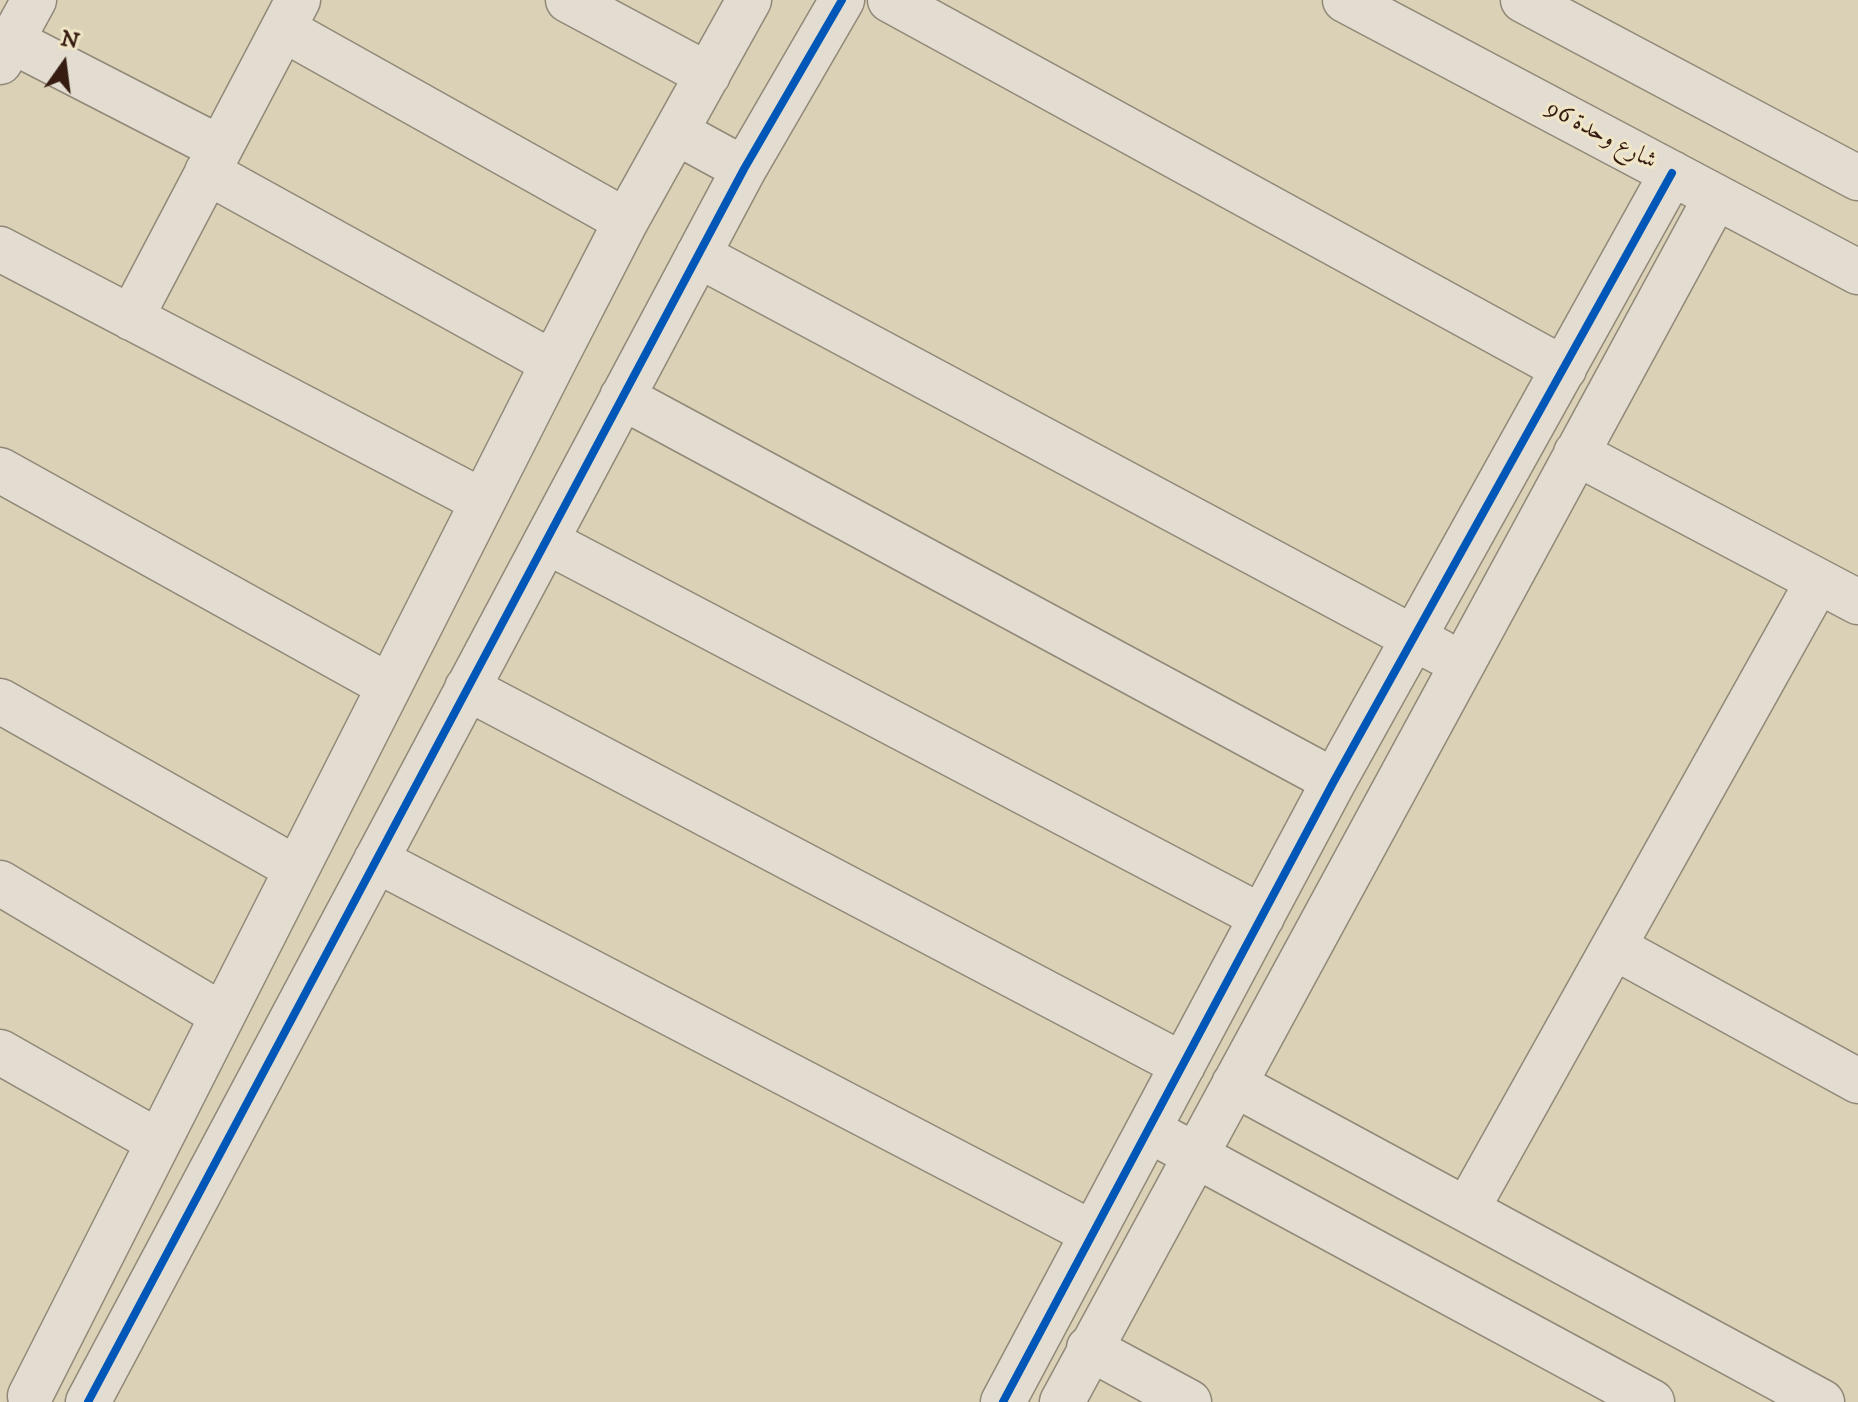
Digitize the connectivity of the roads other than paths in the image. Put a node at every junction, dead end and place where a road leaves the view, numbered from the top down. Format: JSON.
{"nodes":[{"id":1,"x":34,"y":0,"type":"edge"},
{"id":2,"x":568,"y":0,"type":"edge"},
{"id":3,"x":749,"y":0,"type":"edge"},
{"id":4,"x":842,"y":0,"type":"edge"},
{"id":5,"x":890,"y":0,"type":"edge"},
{"id":6,"x":1345,"y":0,"type":"edge"},
{"id":7,"x":1523,"y":0,"type":"edge"},
{"id":8,"x":290,"y":14,"type":"edge"},
{"id":9,"x":6,"y":51,"type":"edge"},
{"id":10,"x":708,"y":75,"type":"junction"},
{"id":11,"x":676,"y":132,"type":"junction"},
{"id":12,"x":214,"y":160,"type":"junction"},
{"id":13,"x":744,"y":169,"type":"junction"},
{"id":14,"x":1672,"y":173,"type":"junction"},
{"id":15,"x":1858,"y":178,"type":"edge"},
{"id":16,"x":1716,"y":197,"type":"junction"},
{"id":17,"x":626,"y":221,"type":"junction"},
{"id":18,"x":0,"y":249,"type":"edge"},
{"id":19,"x":698,"y":255,"type":"junction"},
{"id":20,"x":1858,"y":272,"type":"edge"},
{"id":21,"x":131,"y":318,"type":"junction"},
{"id":22,"x":553,"y":363,"type":"junction"},
{"id":23,"x":1564,"y":369,"type":"junction"},
{"id":24,"x":622,"y":397,"type":"junction"},
{"id":25,"x":1576,"y":453,"type":"junction"},
{"id":26,"x":0,"y":470,"type":"edge"},
{"id":27,"x":482,"y":501,"type":"junction"},
{"id":28,"x":546,"y":541,"type":"junction"},
{"id":29,"x":1818,"y":581,"type":"junction"},
{"id":30,"x":1858,"y":602,"type":"edge"},
{"id":31,"x":1415,"y":638,"type":"junction"},
{"id":32,"x":1463,"y":664,"type":"junction"},
{"id":33,"x":389,"y":686,"type":"junction"},
{"id":34,"x":467,"y":688,"type":"junction"},
{"id":35,"x":0,"y":701,"type":"edge"},
{"id":36,"x":1334,"y":781,"type":"junction"},
{"id":37,"x":376,"y":860,"type":"junction"},
{"id":38,"x":297,"y":869,"type":"junction"},
{"id":39,"x":0,"y":883,"type":"edge"},
{"id":40,"x":1262,"y":917,"type":"junction"},
{"id":41,"x":1614,"y":947,"type":"junction"},
{"id":42,"x":222,"y":1015,"type":"junction"},
{"id":43,"x":0,"y":1052,"type":"edge"},
{"id":44,"x":1183,"y":1065,"type":"junction"},
{"id":45,"x":1854,"y":1068,"type":"edge"},
{"id":46,"x":1234,"y":1084,"type":"junction"},
{"id":47,"x":1149,"y":1130,"type":"junction"},
{"id":48,"x":157,"y":1141,"type":"junction"},
{"id":49,"x":1195,"y":1155,"type":"junction"},
{"id":50,"x":1467,"y":1209,"type":"junction"},
{"id":51,"x":1092,"y":1233,"type":"junction"},
{"id":52,"x":1089,"y":1348,"type":"junction"},
{"id":53,"x":24,"y":1393,"type":"edge"},
{"id":54,"x":88,"y":1402,"type":"edge"},
{"id":55,"x":1003,"y":1402,"type":"edge"},
{"id":56,"x":1062,"y":1402,"type":"edge"},
{"id":57,"x":1189,"y":1402,"type":"edge"},
{"id":58,"x":1652,"y":1402,"type":"edge"},
{"id":59,"x":1822,"y":1402,"type":"edge"}],
"edges":[{"from":1,"to":9,"type":"street"},
{"from":2,"to":10,"type":"street"},
{"from":3,"to":10,"type":"street"},
{"from":4,"to":13,"type":"street"},
{"from":5,"to":23,"type":"street"},
{"from":6,"to":14,"type":"street","name":"شارع وحدة 96"},
{"from":7,"to":15,"type":"street"},
{"from":8,"to":12,"type":"street"},
{"from":8,"to":17,"type":"street"},
{"from":9,"to":12,"type":"street"},
{"from":10,"to":11,"type":"street"},
{"from":11,"to":13,"type":"street"},
{"from":11,"to":17,"type":"street"},
{"from":12,"to":21,"type":"street"},
{"from":12,"to":22,"type":"street"},
{"from":13,"to":19,"type":"street"},
{"from":14,"to":16,"type":"street","name":"شارع وحدة 96"},
{"from":14,"to":23,"type":"street"},
{"from":16,"to":20,"type":"street","name":"شارع وحدة 96"},
{"from":16,"to":25,"type":"street"},
{"from":17,"to":22,"type":"street"},
{"from":18,"to":21,"type":"street"},
{"from":19,"to":24,"type":"street"},
{"from":19,"to":31,"type":"street"},
{"from":21,"to":27,"type":"street"},
{"from":22,"to":27,"type":"street"},
{"from":23,"to":31,"type":"street"},
{"from":24,"to":28,"type":"street"},
{"from":24,"to":36,"type":"street"},
{"from":25,"to":29,"type":"street"},
{"from":25,"to":32,"type":"street"},
{"from":26,"to":33,"type":"street"},
{"from":27,"to":33,"type":"street"},
{"from":28,"to":34,"type":"street"},
{"from":28,"to":40,"type":"street"},
{"from":29,"to":30,"type":"street"},
{"from":29,"to":41,"type":"street"},
{"from":31,"to":32,"type":"street"},
{"from":31,"to":36,"type":"street"},
{"from":32,"to":46,"type":"street"},
{"from":33,"to":38,"type":"street"},
{"from":34,"to":37,"type":"street"},
{"from":34,"to":44,"type":"street"},
{"from":35,"to":38,"type":"street"},
{"from":36,"to":40,"type":"street"},
{"from":37,"to":51,"type":"street"},
{"from":37,"to":54,"type":"street"},
{"from":38,"to":42,"type":"street"},
{"from":39,"to":42,"type":"street"},
{"from":40,"to":44,"type":"street"},
{"from":41,"to":45,"type":"street"},
{"from":41,"to":50,"type":"street"},
{"from":42,"to":48,"type":"street"},
{"from":43,"to":48,"type":"street"},
{"from":44,"to":47,"type":"street"},
{"from":46,"to":49,"type":"street"},
{"from":46,"to":50,"type":"street"},
{"from":47,"to":49,"type":"street"},
{"from":47,"to":51,"type":"street"},
{"from":48,"to":53,"type":"street"},
{"from":49,"to":52,"type":"street"},
{"from":49,"to":58,"type":"street"},
{"from":50,"to":59,"type":"street"},
{"from":51,"to":55,"type":"street"},
{"from":52,"to":56,"type":"street"},
{"from":52,"to":57,"type":"street"}]}
